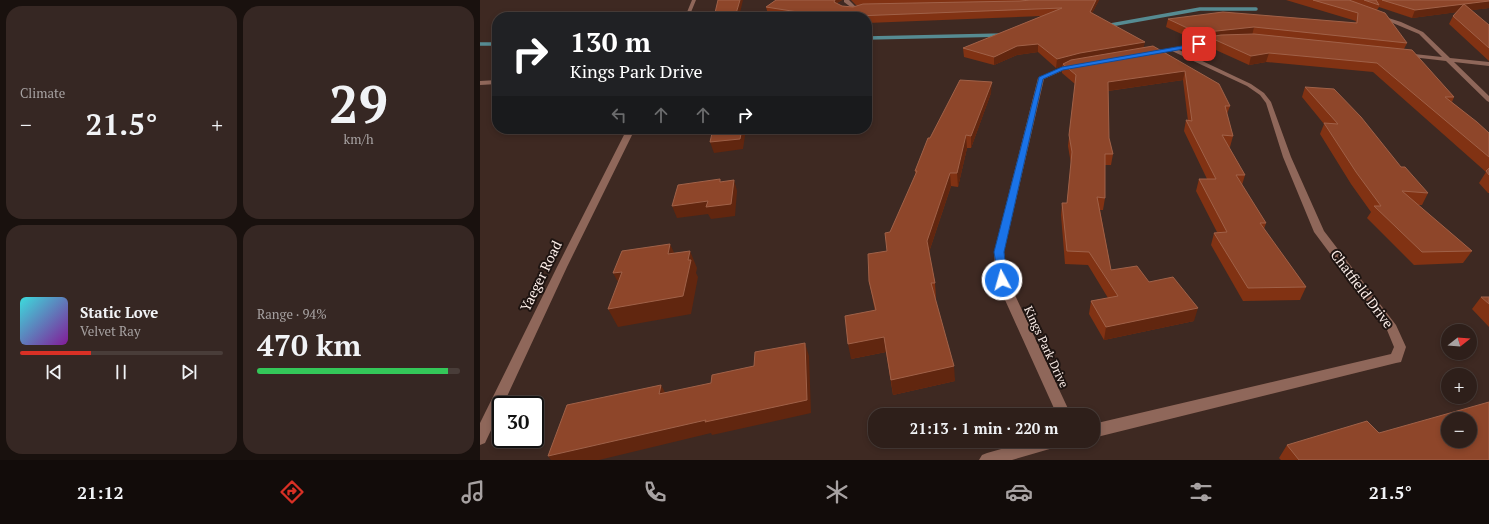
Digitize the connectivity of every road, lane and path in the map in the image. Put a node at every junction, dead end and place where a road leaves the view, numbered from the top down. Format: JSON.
{"nodes":[{"id":1,"x":694,"y":0,"type":"edge"},
{"id":2,"x":846,"y":1,"type":"edge"},
{"id":3,"x":840,"y":5,"type":"edge"},
{"id":4,"x":871,"y":9,"type":"edge"},
{"id":5,"x":688,"y":12,"type":"edge"},
{"id":6,"x":1373,"y":14,"type":"edge"},
{"id":7,"x":1232,"y":40,"type":"edge"},
{"id":8,"x":1173,"y":49,"type":"junction"},
{"id":9,"x":1142,"y":54,"type":"edge"},
{"id":10,"x":1393,"y":54,"type":"edge"},
{"id":11,"x":1448,"y":60,"type":"junction"},
{"id":12,"x":1489,"y":64,"type":"edge"},
{"id":13,"x":1081,"y":65,"type":"edge"},
{"id":14,"x":492,"y":82,"type":"edge"},
{"id":15,"x":480,"y":83,"type":"edge"},
{"id":16,"x":1489,"y":100,"type":"edge"},
{"id":17,"x":628,"y":134,"type":"edge"},
{"id":18,"x":1061,"y":408,"type":"edge"},
{"id":19,"x":1100,"y":429,"type":"edge"},
{"id":20,"x":480,"y":438,"type":"edge"},
{"id":21,"x":1030,"y":448,"type":"edge"},
{"id":22,"x":987,"y":460,"type":"edge"}],
"edges":[{"from":1,"to":5,"type":"street"},
{"from":2,"to":3,"type":"street"},
{"from":2,"to":4,"type":"street"},
{"from":6,"to":11,"type":"street"},
{"from":7,"to":8,"type":"street"},
{"from":8,"to":9,"type":"street"},
{"from":8,"to":19,"type":"street","name":"Chatfield Drive"},
{"from":10,"to":11,"type":"street"},
{"from":11,"to":12,"type":"street"},
{"from":11,"to":16,"type":"street"},
{"from":13,"to":18,"type":"street","name":"Kings Park Drive"},
{"from":14,"to":15,"type":"street"},
{"from":17,"to":20,"type":"street","name":"Yaeger Road"},
{"from":21,"to":22,"type":"street"}]}
